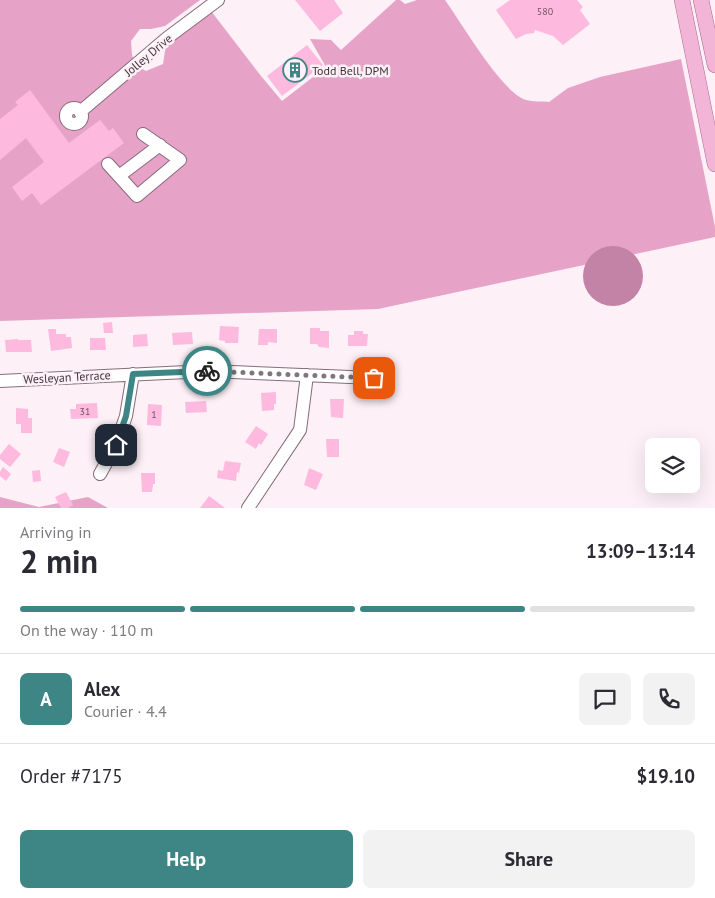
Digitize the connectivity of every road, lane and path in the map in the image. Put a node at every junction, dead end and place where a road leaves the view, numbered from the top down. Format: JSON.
{"nodes":[{"id":1,"x":218,"y":0,"type":"edge"},
{"id":2,"x":682,"y":0,"type":"edge"},
{"id":3,"x":701,"y":0,"type":"edge"},
{"id":4,"x":710,"y":42,"type":"junction"},
{"id":5,"x":691,"y":46,"type":"junction"},
{"id":6,"x":715,"y":66,"type":"edge"},
{"id":7,"x":80,"y":112,"type":"dead end"},
{"id":8,"x":143,"y":134,"type":"dead end"},
{"id":9,"x":160,"y":145,"type":"junction"},
{"id":10,"x":108,"y":164,"type":"dead end"},
{"id":11,"x":715,"y":164,"type":"edge"},
{"id":12,"x":119,"y":176,"type":"junction"},
{"id":13,"x":133,"y":374,"type":"junction"},
{"id":14,"x":307,"y":375,"type":"junction"},
{"id":15,"x":374,"y":378,"type":"dead end"},
{"id":16,"x":0,"y":381,"type":"edge"},
{"id":17,"x":100,"y":474,"type":"dead end"},
{"id":18,"x":248,"y":508,"type":"edge"}],
"edges":[{"from":1,"to":7,"type":"street","name":"Jolley Drive"},
{"from":2,"to":5,"type":"main road"},
{"from":3,"to":4,"type":"main road"},
{"from":4,"to":5,"type":"main road"},
{"from":4,"to":6,"type":"main road"},
{"from":5,"to":11,"type":"main road"},
{"from":8,"to":9,"type":"street"},
{"from":9,"to":12,"type":"street"},
{"from":9,"to":12,"type":"street"},
{"from":10,"to":12,"type":"street"},
{"from":13,"to":14,"type":"street","name":"Wesleyan Terrace"},
{"from":13,"to":16,"type":"street","name":"Wesleyan Terrace"},
{"from":13,"to":17,"type":"street"},
{"from":14,"to":15,"type":"street","name":"Wesleyan Terrace"},
{"from":14,"to":18,"type":"street"}]}
